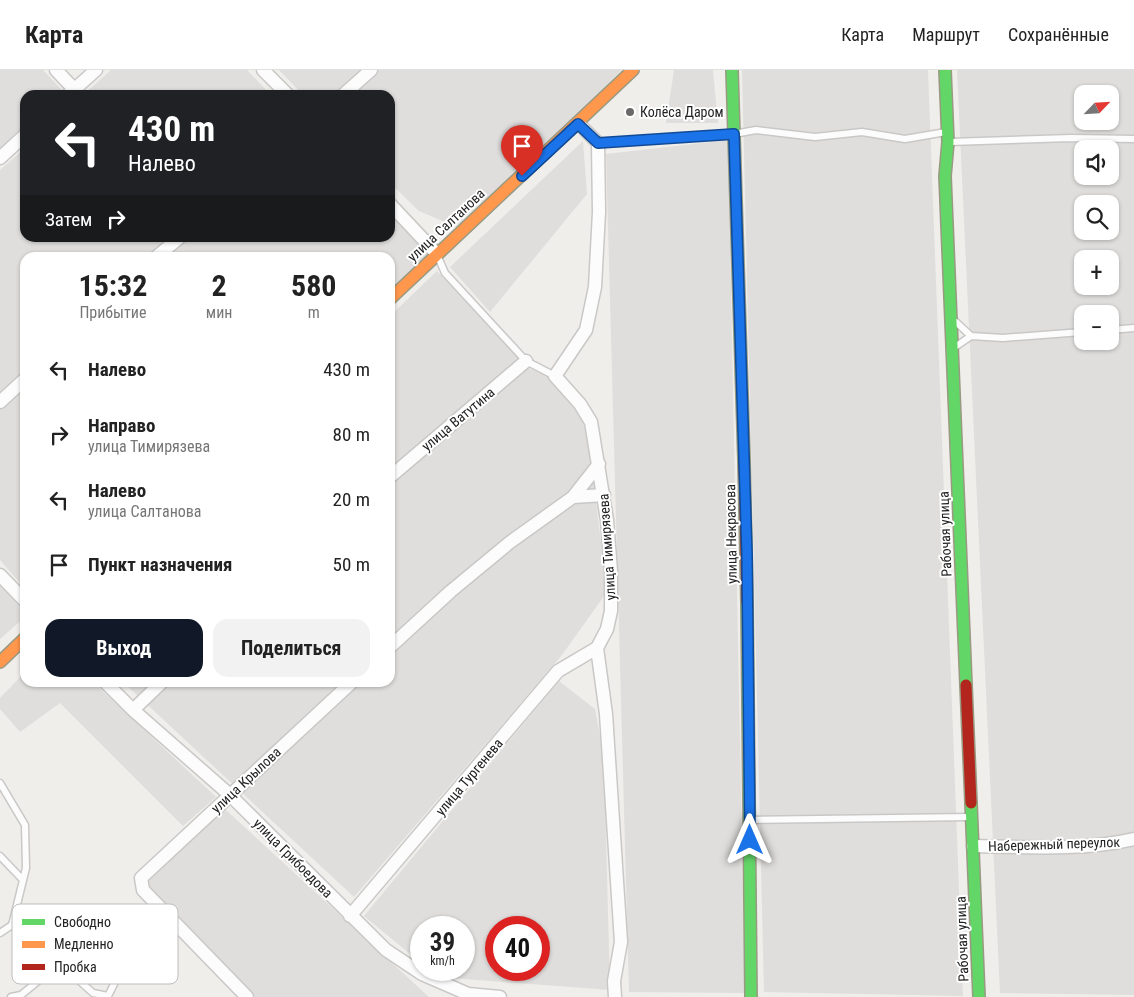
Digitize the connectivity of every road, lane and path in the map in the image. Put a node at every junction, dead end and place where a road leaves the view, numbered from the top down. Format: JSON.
{"nodes":[{"id":1,"x":56,"y":70,"type":"edge"},
{"id":2,"x":96,"y":70,"type":"edge"},
{"id":3,"x":263,"y":70,"type":"edge"},
{"id":4,"x":371,"y":70,"type":"edge"},
{"id":5,"x":633,"y":70,"type":"edge"},
{"id":6,"x":732,"y":70,"type":"edge"},
{"id":7,"x":945,"y":70,"type":"edge"},
{"id":8,"x":70,"y":90,"type":"edge"},
{"id":9,"x":73,"y":90,"type":"edge"},
{"id":10,"x":283,"y":90,"type":"edge"},
{"id":11,"x":348,"y":90,"type":"edge"},
{"id":12,"x":578,"y":124,"type":"junction"},
{"id":13,"x":734,"y":134,"type":"junction"},
{"id":14,"x":948,"y":137,"type":"junction"},
{"id":15,"x":1134,"y":139,"type":"edge"},
{"id":16,"x":20,"y":140,"type":"edge"},
{"id":17,"x":598,"y":143,"type":"junction"},
{"id":18,"x":0,"y":158,"type":"edge"},
{"id":19,"x":395,"y":209,"type":"edge"},
{"id":20,"x":174,"y":242,"type":"edge"},
{"id":21,"x":162,"y":252,"type":"edge"},
{"id":22,"x":437,"y":254,"type":"junction"},
{"id":23,"x":395,"y":294,"type":"edge"},
{"id":24,"x":952,"y":318,"type":"junction"},
{"id":25,"x":1134,"y":328,"type":"edge"},
{"id":26,"x":1119,"y":329,"type":"edge"},
{"id":27,"x":1074,"y":333,"type":"edge"},
{"id":28,"x":971,"y":336,"type":"junction"},
{"id":29,"x":952,"y":349,"type":"junction"},
{"id":30,"x":526,"y":361,"type":"junction"},
{"id":31,"x":556,"y":376,"type":"junction"},
{"id":32,"x":20,"y":384,"type":"edge"},
{"id":33,"x":0,"y":402,"type":"edge"},
{"id":34,"x":599,"y":464,"type":"junction"},
{"id":35,"x":395,"y":473,"type":"edge"},
{"id":36,"x":604,"y":496,"type":"junction"},
{"id":37,"x":573,"y":497,"type":"junction"},
{"id":38,"x":0,"y":575,"type":"edge"},
{"id":39,"x":20,"y":596,"type":"edge"},
{"id":40,"x":395,"y":642,"type":"edge"},
{"id":41,"x":20,"y":643,"type":"edge"},
{"id":42,"x":597,"y":648,"type":"junction"},
{"id":43,"x":0,"y":662,"type":"edge"},
{"id":44,"x":110,"y":687,"type":"edge"},
{"id":45,"x":157,"y":687,"type":"edge"},
{"id":46,"x":347,"y":687,"type":"edge"},
{"id":47,"x":133,"y":710,"type":"junction"},
{"id":48,"x":0,"y":783,"type":"edge"},
{"id":49,"x":230,"y":796,"type":"junction"},
{"id":50,"x":972,"y":817,"type":"junction"},
{"id":51,"x":749,"y":820,"type":"junction"},
{"id":52,"x":1134,"y":839,"type":"edge"},
{"id":53,"x":973,"y":846,"type":"junction"},
{"id":54,"x":0,"y":856,"type":"edge"},
{"id":55,"x":23,"y":880,"type":"junction"},
{"id":56,"x":17,"y":904,"type":"edge"},
{"id":57,"x":157,"y":904,"type":"edge"},
{"id":58,"x":350,"y":916,"type":"junction"},
{"id":59,"x":12,"y":925,"type":"edge"},
{"id":60,"x":178,"y":926,"type":"edge"},
{"id":61,"x":0,"y":933,"type":"edge"},
{"id":62,"x":34,"y":984,"type":"edge"},
{"id":63,"x":83,"y":984,"type":"edge"},
{"id":64,"x":114,"y":984,"type":"edge"},
{"id":65,"x":12,"y":997,"type":"edge"},
{"id":66,"x":247,"y":997,"type":"edge"},
{"id":67,"x":500,"y":997,"type":"edge"},
{"id":68,"x":616,"y":997,"type":"edge"},
{"id":69,"x":751,"y":997,"type":"edge"},
{"id":70,"x":979,"y":997,"type":"edge"}],
"edges":[{"from":1,"to":8,"type":"street"},
{"from":2,"to":9,"type":"street"},
{"from":3,"to":10,"type":"street"},
{"from":4,"to":11,"type":"street"},
{"from":5,"to":12,"type":"street","name":"улица Салтанова"},
{"from":6,"to":13,"type":"street","name":"улица Некрасова"},
{"from":7,"to":14,"type":"street","name":"Рабочая улица"},
{"from":12,"to":17,"type":"street"},
{"from":12,"to":22,"type":"street","name":"улица Салтанова"},
{"from":13,"to":14,"type":"lane"},
{"from":13,"to":17,"type":"lane"},
{"from":13,"to":51,"type":"street","name":"улица Некрасова"},
{"from":14,"to":15,"type":"lane"},
{"from":14,"to":24,"type":"street","name":"Рабочая улица"},
{"from":16,"to":18,"type":"street"},
{"from":17,"to":31,"type":"street"},
{"from":19,"to":22,"type":"street"},
{"from":20,"to":21,"type":"street"},
{"from":22,"to":23,"type":"street","name":"улица Салтанова"},
{"from":22,"to":30,"type":"lane"},
{"from":24,"to":28,"type":"lane"},
{"from":24,"to":29,"type":"street","name":"Рабочая улица"},
{"from":25,"to":26,"type":"lane"},
{"from":27,"to":28,"type":"lane"},
{"from":28,"to":29,"type":"lane"},
{"from":29,"to":50,"type":"street","name":"Рабочая улица"},
{"from":30,"to":31,"type":"lane"},
{"from":30,"to":35,"type":"street","name":"улица Ватутина"},
{"from":31,"to":34,"type":"street","name":"улица Тимирязева"},
{"from":32,"to":33,"type":"street"},
{"from":34,"to":36,"type":"street","name":"улица Тимирязева"},
{"from":34,"to":37,"type":"street"},
{"from":36,"to":37,"type":"street"},
{"from":36,"to":42,"type":"street","name":"улица Тимирязева"},
{"from":37,"to":40,"type":"street"},
{"from":38,"to":39,"type":"street"},
{"from":41,"to":43,"type":"street"},
{"from":42,"to":58,"type":"street","name":"улица Тургенева"},
{"from":42,"to":68,"type":"street"},
{"from":44,"to":47,"type":"street","name":"улица Грибоедова"},
{"from":45,"to":47,"type":"street"},
{"from":46,"to":49,"type":"street","name":"улица Крылова"},
{"from":47,"to":49,"type":"street","name":"улица Грибоедова"},
{"from":48,"to":55,"type":"lane"},
{"from":49,"to":57,"type":"street","name":"улица Крылова"},
{"from":49,"to":58,"type":"street","name":"улица Грибоедова"},
{"from":50,"to":51,"type":"lane"},
{"from":50,"to":53,"type":"street","name":"Рабочая улица"},
{"from":51,"to":69,"type":"street","name":"улица Некрасова"},
{"from":52,"to":53,"type":"street","name":"Набережный переулок"},
{"from":53,"to":70,"type":"street","name":"Рабочая улица"},
{"from":54,"to":55,"type":"lane"},
{"from":55,"to":56,"type":"lane"},
{"from":58,"to":67,"type":"street","name":"улица Грибоедова"},
{"from":59,"to":61,"type":"lane"},
{"from":60,"to":66,"type":"street","name":"улица Крылова"},
{"from":62,"to":65,"type":"lane"},
{"from":63,"to":64,"type":"lane"}]}
